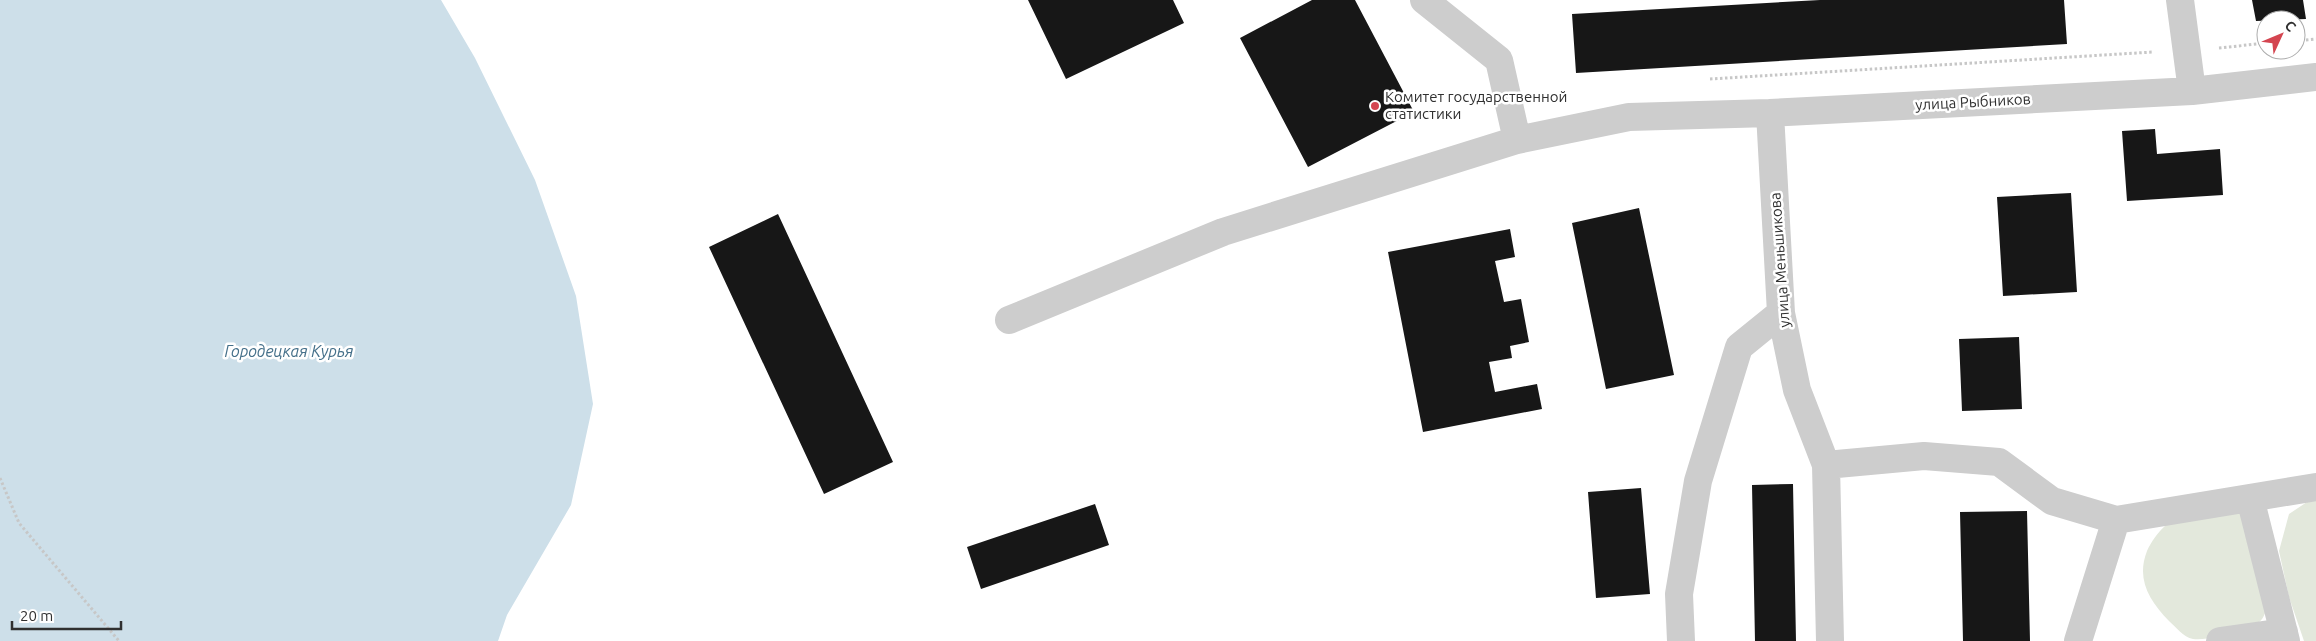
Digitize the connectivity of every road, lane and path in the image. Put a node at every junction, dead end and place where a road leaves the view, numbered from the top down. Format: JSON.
{"nodes":[{"id":1,"x":1424,"y":0,"type":"edge"},
{"id":2,"x":2180,"y":0,"type":"edge"},
{"id":3,"x":2256,"y":45,"type":"edge"},
{"id":4,"x":2187,"y":50,"type":"junction"},
{"id":5,"x":2316,"y":77,"type":"edge"},
{"id":6,"x":1701,"y":80,"type":"dead end"},
{"id":7,"x":2192,"y":91,"type":"junction"},
{"id":8,"x":1770,"y":113,"type":"junction"},
{"id":9,"x":1517,"y":140,"type":"junction"},
{"id":10,"x":1781,"y":313,"type":"junction"},
{"id":11,"x":1009,"y":320,"type":"dead end"},
{"id":12,"x":1826,"y":465,"type":"junction"},
{"id":13,"x":0,"y":478,"type":"edge"},
{"id":14,"x":2316,"y":487,"type":"edge"},
{"id":15,"x":2250,"y":498,"type":"junction"},
{"id":16,"x":2116,"y":520,"type":"junction"},
{"id":17,"x":2285,"y":637,"type":"edge"},
{"id":18,"x":119,"y":641,"type":"edge"},
{"id":19,"x":1681,"y":641,"type":"edge"},
{"id":20,"x":1830,"y":641,"type":"edge"},
{"id":21,"x":2078,"y":641,"type":"edge"},
{"id":22,"x":2220,"y":641,"type":"edge"}],
"edges":[{"from":1,"to":9,"type":"street"},
{"from":2,"to":4,"type":"street"},
{"from":3,"to":4,"type":"path"},
{"from":4,"to":6,"type":"path"},
{"from":4,"to":7,"type":"street"},
{"from":5,"to":7,"type":"street","name":"улица Рыбников"},
{"from":7,"to":8,"type":"street","name":"улица Рыбников"},
{"from":8,"to":9,"type":"street","name":"улица Рыбников"},
{"from":8,"to":10,"type":"street","name":"улица Меньшикова"},
{"from":9,"to":11,"type":"street","name":"улица Рыбников"},
{"from":10,"to":12,"type":"street","name":"улица Меньшикова"},
{"from":10,"to":19,"type":"street"},
{"from":12,"to":16,"type":"street"},
{"from":12,"to":20,"type":"street","name":"улица Меньшикова"},
{"from":13,"to":18,"type":"path"},
{"from":14,"to":15,"type":"street"},
{"from":15,"to":16,"type":"street"},
{"from":15,"to":17,"type":"street"},
{"from":16,"to":21,"type":"street"},
{"from":17,"to":22,"type":"street"}]}
